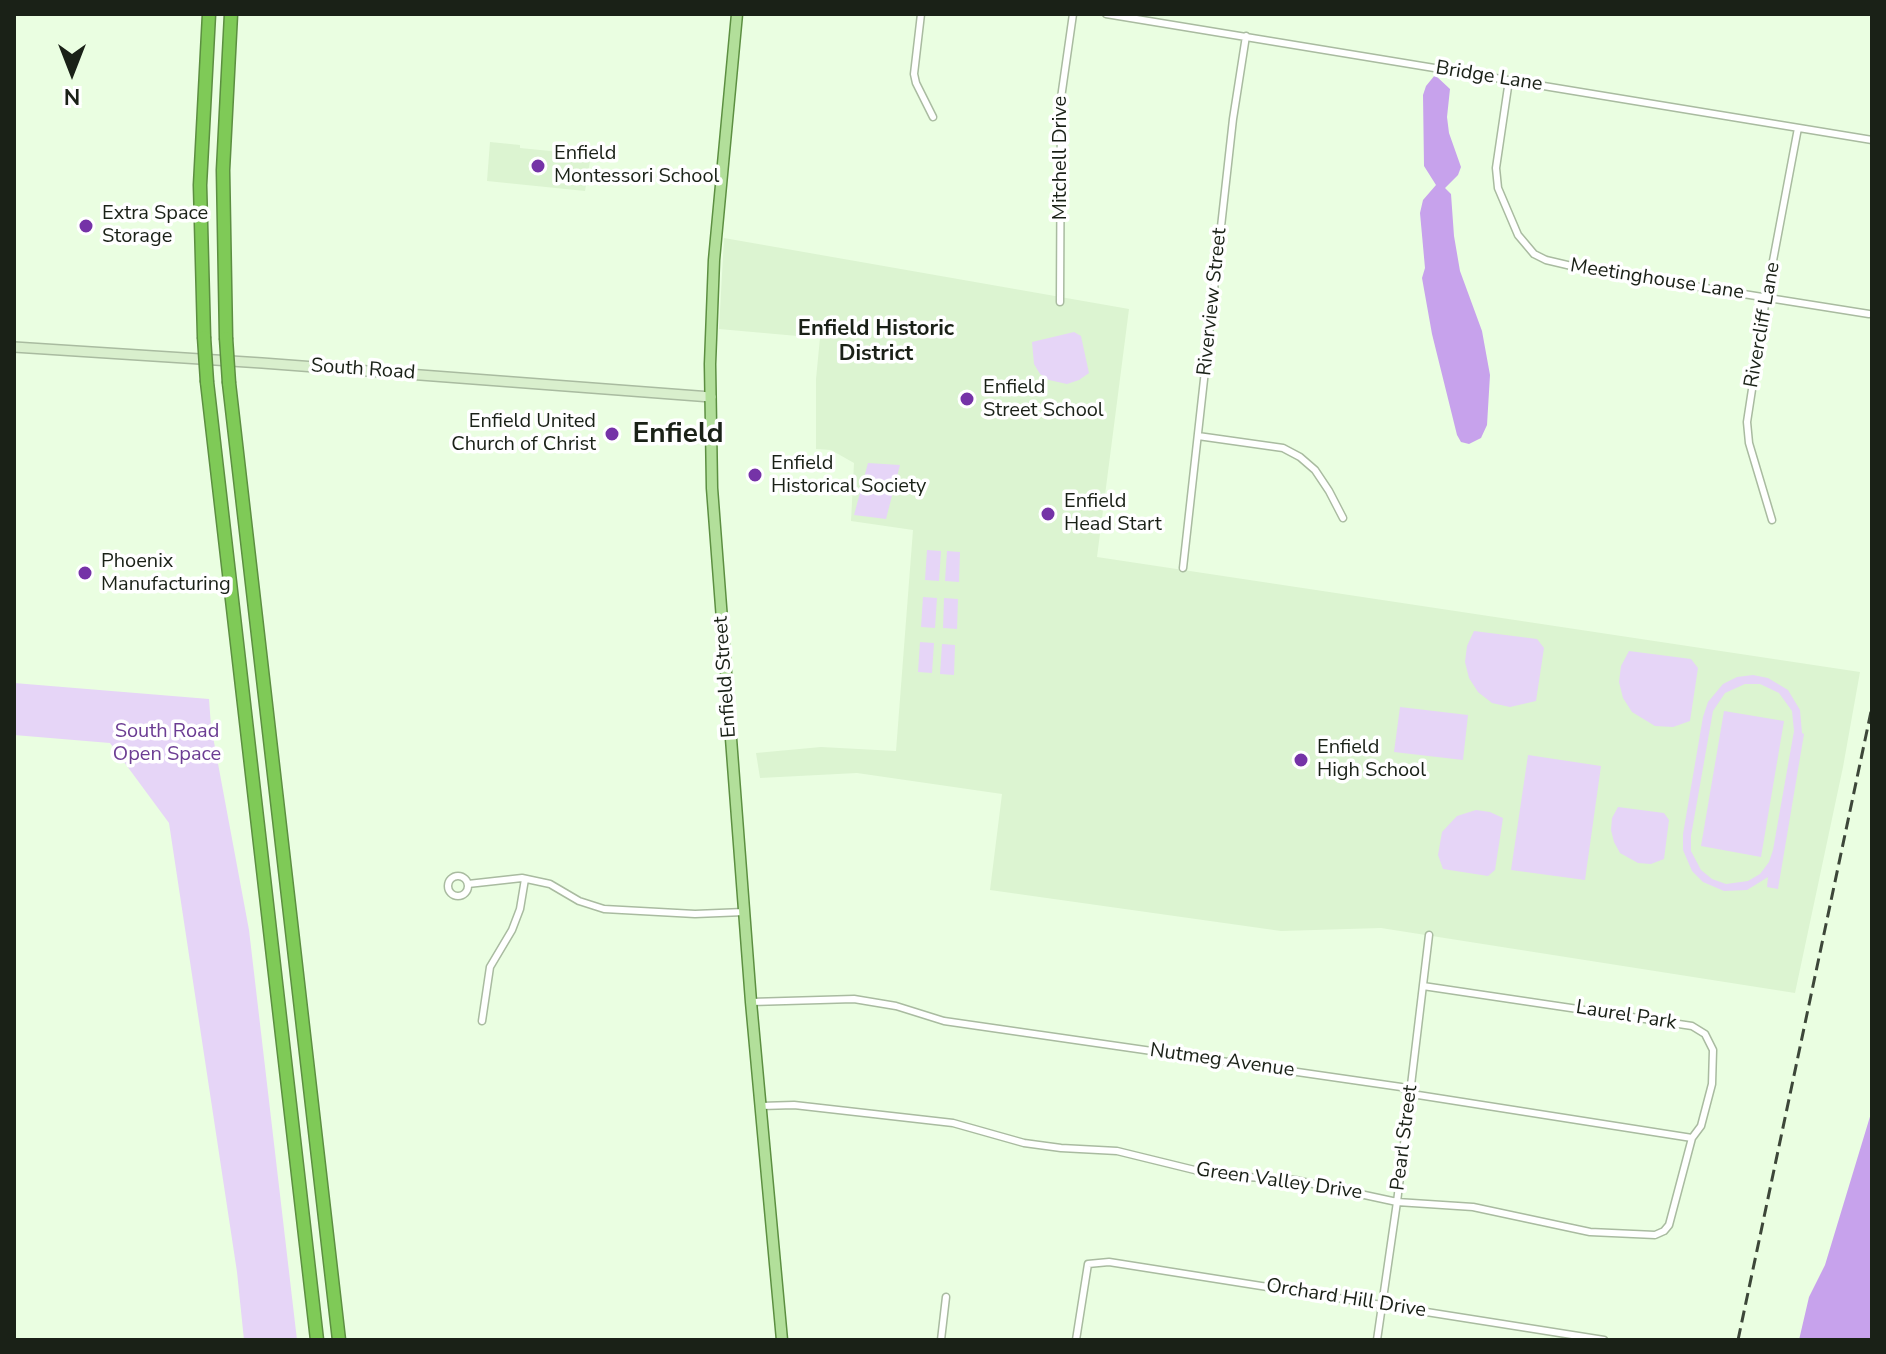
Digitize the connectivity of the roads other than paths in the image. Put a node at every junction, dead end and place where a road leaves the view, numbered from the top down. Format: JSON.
{"nodes":[{"id":1,"x":209,"y":14,"type":"edge"},
{"id":2,"x":231,"y":14,"type":"edge"},
{"id":3,"x":737,"y":14,"type":"edge"},
{"id":4,"x":921,"y":14,"type":"edge"},
{"id":5,"x":1073,"y":14,"type":"edge"},
{"id":6,"x":1106,"y":14,"type":"edge"},
{"id":7,"x":1246,"y":36,"type":"junction"},
{"id":8,"x":1509,"y":80,"type":"junction"},
{"id":9,"x":933,"y":117,"type":"dead end"},
{"id":10,"x":1798,"y":128,"type":"junction"},
{"id":11,"x":1872,"y":140,"type":"edge"},
{"id":12,"x":1766,"y":298,"type":"junction"},
{"id":13,"x":1060,"y":302,"type":"dead end"},
{"id":14,"x":1869,"y":314,"type":"dead end"},
{"id":15,"x":14,"y":347,"type":"edge"},
{"id":16,"x":711,"y":397,"type":"junction"},
{"id":17,"x":1198,"y":436,"type":"junction"},
{"id":18,"x":1343,"y":518,"type":"dead end"},
{"id":19,"x":1772,"y":520,"type":"dead end"},
{"id":20,"x":1183,"y":568,"type":"dead end"},
{"id":21,"x":525,"y":879,"type":"junction"},
{"id":22,"x":468,"y":884,"type":"dead end"},
{"id":23,"x":744,"y":912,"type":"junction"},
{"id":24,"x":1429,"y":935,"type":"dead end"},
{"id":25,"x":1423,"y":986,"type":"junction"},
{"id":26,"x":751,"y":1002,"type":"junction"},
{"id":27,"x":482,"y":1021,"type":"dead end"},
{"id":28,"x":1410,"y":1093,"type":"junction"},
{"id":29,"x":761,"y":1106,"type":"junction"},
{"id":30,"x":1692,"y":1138,"type":"junction"},
{"id":31,"x":1397,"y":1202,"type":"junction"},
{"id":32,"x":1655,"y":1235,"type":"joint"},
{"id":33,"x":946,"y":1297,"type":"dead end"},
{"id":34,"x":1383,"y":1304,"type":"junction"},
{"id":35,"x":317,"y":1340,"type":"edge"},
{"id":36,"x":339,"y":1340,"type":"edge"},
{"id":37,"x":782,"y":1340,"type":"edge"},
{"id":38,"x":941,"y":1340,"type":"edge"},
{"id":39,"x":1076,"y":1340,"type":"edge"},
{"id":40,"x":1377,"y":1340,"type":"edge"},
{"id":41,"x":1604,"y":1340,"type":"edge"}],
"edges":[{"from":1,"to":35,"type":"highway","bridge":true},
{"from":2,"to":36,"type":"highway","bridge":true},
{"from":3,"to":16,"type":"main road","name":"Enfield Street"},
{"from":4,"to":9,"type":"street"},
{"from":5,"to":13,"type":"street","name":"Mitchell Drive"},
{"from":6,"to":7,"type":"street","name":"Bridge Lane"},
{"from":7,"to":8,"type":"street","name":"Bridge Lane"},
{"from":7,"to":17,"type":"street","name":"Riverview Street"},
{"from":8,"to":10,"type":"street","name":"Bridge Lane"},
{"from":8,"to":12,"type":"street","name":"Meetinghouse Lane"},
{"from":10,"to":11,"type":"street","name":"Bridge Lane"},
{"from":10,"to":12,"type":"street","name":"Rivercliff Lane"},
{"from":12,"to":14,"type":"street","name":"Meetinghouse Lane"},
{"from":12,"to":19,"type":"street","name":"Rivercliff Lane"},
{"from":15,"to":16,"type":"main road","name":"South Road"},
{"from":16,"to":23,"type":"main road","name":"Enfield Street"},
{"from":17,"to":18,"type":"street"},
{"from":17,"to":20,"type":"street","name":"Riverview Street"},
{"from":21,"to":22,"type":"street"},
{"from":21,"to":23,"type":"street"},
{"from":21,"to":27,"type":"street"},
{"from":23,"to":26,"type":"main road","name":"Enfield Street"},
{"from":24,"to":25,"type":"street","name":"Pearl Street"},
{"from":25,"to":28,"type":"street","name":"Pearl Street"},
{"from":25,"to":30,"type":"street","name":"Laurel Park"},
{"from":26,"to":28,"type":"street","name":"Nutmeg Avenue"},
{"from":26,"to":29,"type":"main road","name":"Enfield Street"},
{"from":28,"to":30,"type":"street","name":"Nutmeg Avenue"},
{"from":28,"to":31,"type":"street","name":"Pearl Street"},
{"from":29,"to":31,"type":"street","name":"Green Valley Drive"},
{"from":29,"to":37,"type":"main road","name":"Enfield Street"},
{"from":30,"to":32,"type":"street","name":"Laurel Park"},
{"from":31,"to":32,"type":"street","name":"Green Valley Drive"},
{"from":31,"to":34,"type":"street","name":"Pearl Street"},
{"from":33,"to":38,"type":"street"},
{"from":34,"to":39,"type":"street","name":"Orchard Hill Drive"},
{"from":34,"to":40,"type":"street","name":"Pearl Street"},
{"from":34,"to":41,"type":"street","name":"Orchard Hill Drive"}]}
